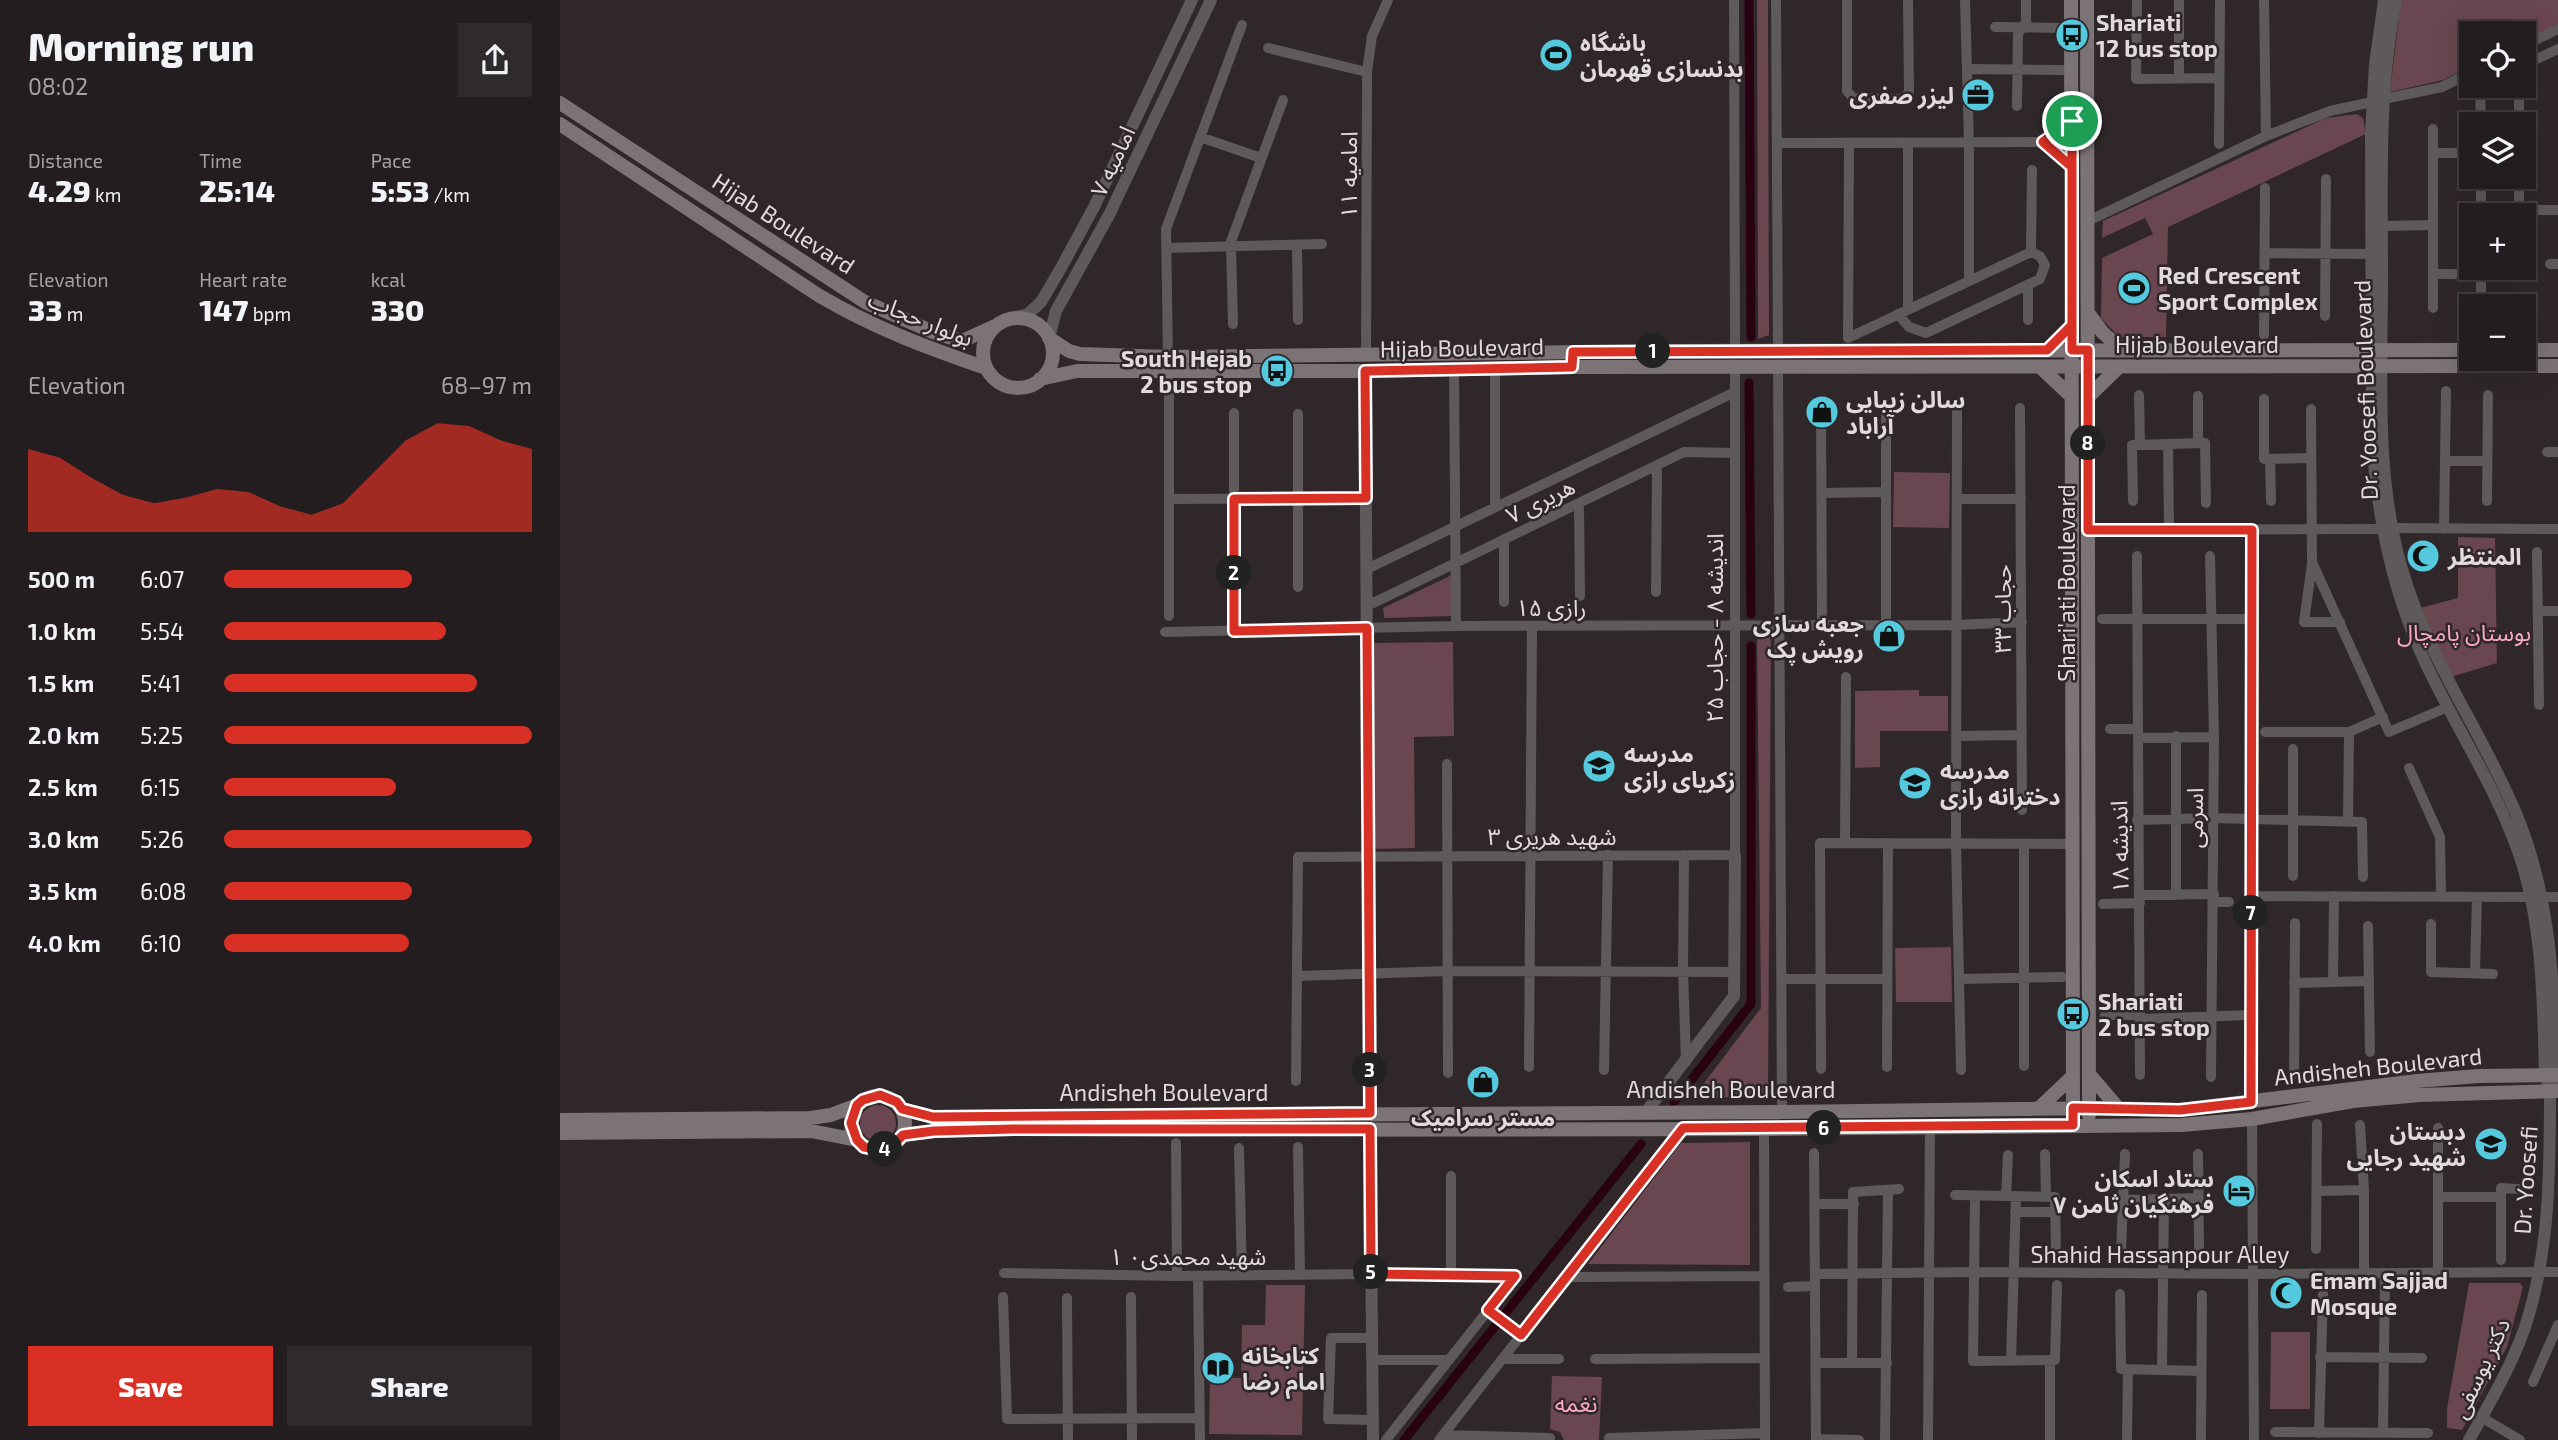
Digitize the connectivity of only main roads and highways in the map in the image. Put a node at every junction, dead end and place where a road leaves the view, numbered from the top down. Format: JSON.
{"nodes":[{"id":1,"x":2071,"y":0,"type":"edge"},
{"id":2,"x":2087,"y":0,"type":"edge"},
{"id":3,"x":560,"y":103,"type":"edge"},
{"id":4,"x":560,"y":124,"type":"edge"},
{"id":5,"x":633,"y":151,"type":"junction"},
{"id":6,"x":623,"y":166,"type":"junction"},
{"id":7,"x":776,"y":245,"type":"junction"},
{"id":8,"x":767,"y":260,"type":"junction"},
{"id":9,"x":2088,"y":313,"type":"junction"},
{"id":10,"x":2072,"y":325,"type":"junction"},
{"id":11,"x":995,"y":326,"type":"junction"},
{"id":12,"x":1049,"y":338,"type":"junction"},
{"id":13,"x":2047,"y":350,"type":"junction"},
{"id":14,"x":2072,"y":350,"type":"junction"},
{"id":15,"x":2088,"y":350,"type":"junction"},
{"id":16,"x":2123,"y":350,"type":"junction"},
{"id":17,"x":2459,"y":350,"type":"edge"},
{"id":18,"x":2536,"y":350,"type":"edge"},
{"id":19,"x":2558,"y":350,"type":"edge"},
{"id":20,"x":1573,"y":352,"type":"junction"},
{"id":21,"x":2558,"y":366,"type":"edge"},
{"id":22,"x":1572,"y":367,"type":"junction"},
{"id":23,"x":2040,"y":367,"type":"junction"},
{"id":24,"x":2072,"y":367,"type":"junction"},
{"id":25,"x":2088,"y":367,"type":"junction"},
{"id":26,"x":2119,"y":367,"type":"junction"},
{"id":27,"x":986,"y":368,"type":"junction"},
{"id":28,"x":1040,"y":379,"type":"junction"},
{"id":29,"x":2072,"y":397,"type":"junction"},
{"id":30,"x":2088,"y":397,"type":"junction"},
{"id":31,"x":2089,"y":1074,"type":"junction"},
{"id":32,"x":2553,"y":1075,"type":"edge"},
{"id":33,"x":2073,"y":1076,"type":"junction"},
{"id":34,"x":2554,"y":1091,"type":"edge"},
{"id":35,"x":857,"y":1105,"type":"junction"},
{"id":36,"x":2073,"y":1108,"type":"junction"},
{"id":37,"x":2089,"y":1108,"type":"junction"},
{"id":38,"x":2118,"y":1108,"type":"junction"},
{"id":39,"x":902,"y":1109,"type":"junction"},
{"id":40,"x":2038,"y":1109,"type":"junction"},
{"id":41,"x":1370,"y":1113,"type":"junction"},
{"id":42,"x":560,"y":1120,"type":"edge"},
{"id":43,"x":2073,"y":1125,"type":"junction"},
{"id":44,"x":2090,"y":1125,"type":"junction"},
{"id":45,"x":1370,"y":1129,"type":"junction"},
{"id":46,"x":560,"y":1133,"type":"edge"},
{"id":47,"x":903,"y":1135,"type":"junction"},
{"id":48,"x":857,"y":1140,"type":"junction"}],
"edges":[{"from":1,"to":10,"type":"main road","name":"Shari'ati Boulevard"},
{"from":2,"to":9,"type":"main road","name":"Shari'ati Boulevard"},
{"from":3,"to":5,"type":"main road","name":"Hijab Boulevard"},
{"from":4,"to":6,"type":"main road","name":"بولوار حجاب"},
{"from":5,"to":6,"type":"main road"},
{"from":5,"to":7,"type":"main road","name":"Hijab Boulevard"},
{"from":6,"to":8,"type":"main road","name":"بولوار حجاب"},
{"from":7,"to":8,"type":"main road"},
{"from":7,"to":11,"type":"main road","name":"Hijab Boulevard"},
{"from":8,"to":27,"type":"main road","name":"بولوار حجاب"},
{"from":9,"to":15,"type":"main road","name":"Shari'ati Boulevard"},
{"from":9,"to":16,"type":"main road"},
{"from":10,"to":13,"type":"main road"},
{"from":10,"to":14,"type":"main road","name":"Shari'ati Boulevard"},
{"from":11,"to":12,"type":"main road"},
{"from":11,"to":27,"type":"main road"},
{"from":12,"to":20,"type":"main road","name":"Hijab Boulevard"},
{"from":12,"to":28,"type":"main road"},
{"from":13,"to":14,"type":"main road","name":"Hijab Boulevard"},
{"from":13,"to":20,"type":"main road","name":"Hijab Boulevard"},
{"from":14,"to":15,"type":"main road","name":"Hijab Boulevard"},
{"from":14,"to":24,"type":"main road","name":"Shari'ati Boulevard"},
{"from":15,"to":16,"type":"main road","name":"Hijab Boulevard"},
{"from":15,"to":25,"type":"main road","name":"Shari'ati Boulevard"},
{"from":16,"to":17,"type":"main road","name":"Hijab Boulevard"},
{"from":18,"to":19,"type":"main road"},
{"from":20,"to":22,"type":"main road"},
{"from":21,"to":26,"type":"main road","name":"Hijab Boulevard"},
{"from":22,"to":23,"type":"main road","name":"Hijab Boulevard"},
{"from":22,"to":28,"type":"main road","name":"Hijab Boulevard"},
{"from":23,"to":24,"type":"main road","name":"Hijab Boulevard"},
{"from":23,"to":29,"type":"main road"},
{"from":24,"to":25,"type":"main road","name":"Hijab Boulevard"},
{"from":24,"to":29,"type":"main road","name":"Shari'ati Boulevard"},
{"from":25,"to":26,"type":"main road","name":"Hijab Boulevard"},
{"from":25,"to":30,"type":"main road","name":"Shari'ati Boulevard"},
{"from":26,"to":30,"type":"main road"},
{"from":27,"to":28,"type":"main road"},
{"from":29,"to":33,"type":"main road","name":"Shari'ati Boulevard"},
{"from":30,"to":31,"type":"main road","name":"Shari'ati Boulevard"},
{"from":31,"to":37,"type":"main road","name":"Shari'ati Boulevard"},
{"from":31,"to":38,"type":"main road"},
{"from":32,"to":38,"type":"main road","name":"Andisheh Boulevard"},
{"from":33,"to":36,"type":"main road","name":"Shari'ati Boulevard"},
{"from":33,"to":40,"type":"main road"},
{"from":34,"to":44,"type":"main road","name":"Andisheh Boulevard"},
{"from":35,"to":39,"type":"main road"},
{"from":35,"to":42,"type":"main road"},
{"from":35,"to":48,"type":"main road"},
{"from":36,"to":37,"type":"main road","name":"Andisheh Boulevard"},
{"from":36,"to":40,"type":"main road","name":"Andisheh Boulevard"},
{"from":36,"to":43,"type":"main road","name":"Shari'ati Boulevard"},
{"from":37,"to":38,"type":"main road","name":"Andisheh Boulevard"},
{"from":37,"to":44,"type":"main road","name":"Shari'ati Boulevard"},
{"from":39,"to":41,"type":"main road","name":"Andisheh Boulevard"},
{"from":39,"to":47,"type":"main road"},
{"from":40,"to":41,"type":"main road","name":"Andisheh Boulevard"},
{"from":41,"to":45,"type":"main road"},
{"from":43,"to":44,"type":"main road","name":"Andisheh Boulevard"},
{"from":43,"to":45,"type":"main road","name":"Andisheh Boulevard"},
{"from":45,"to":47,"type":"main road","name":"Andisheh Boulevard"},
{"from":46,"to":48,"type":"main road"},
{"from":47,"to":48,"type":"main road"}]}
